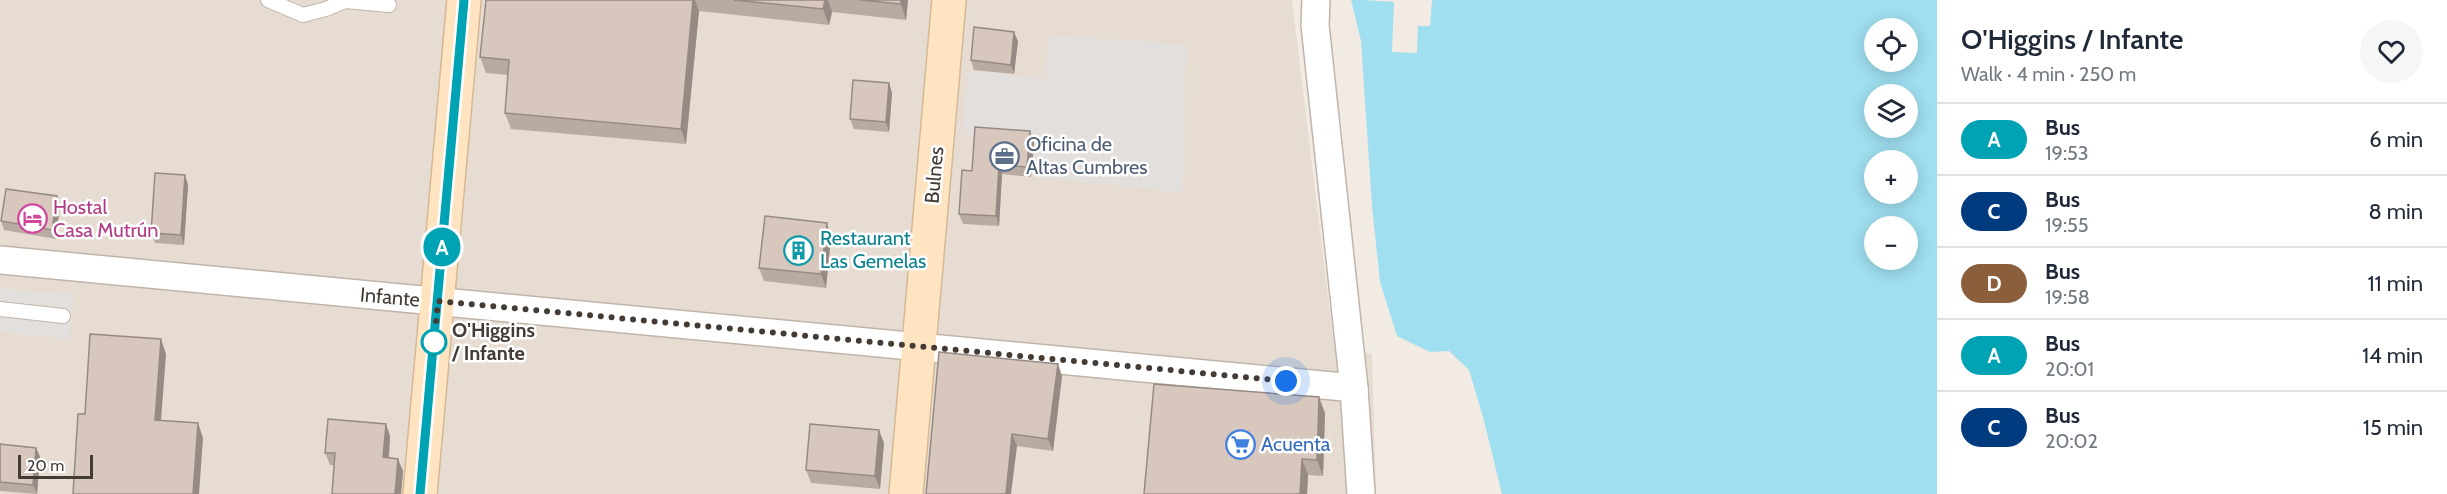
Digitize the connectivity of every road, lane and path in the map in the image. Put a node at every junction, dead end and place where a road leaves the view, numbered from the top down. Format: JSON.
{"nodes":[{"id":1,"x":268,"y":0,"type":"edge"},
{"id":2,"x":464,"y":0,"type":"edge"},
{"id":3,"x":949,"y":0,"type":"edge"},
{"id":4,"x":1316,"y":0,"type":"edge"},
{"id":5,"x":389,"y":5,"type":"dead end"},
{"id":6,"x":0,"y":260,"type":"edge"},
{"id":7,"x":438,"y":301,"type":"junction"},
{"id":8,"x":0,"y":309,"type":"edge"},
{"id":9,"x":63,"y":316,"type":"dead end"},
{"id":10,"x":919,"y":346,"type":"junction"},
{"id":11,"x":1354,"y":387,"type":"junction"},
{"id":12,"x":420,"y":494,"type":"edge"},
{"id":13,"x":906,"y":494,"type":"edge"},
{"id":14,"x":1361,"y":494,"type":"edge"}],
"edges":[{"from":1,"to":5,"type":"lane"},
{"from":2,"to":7,"type":"main road"},
{"from":3,"to":10,"type":"main road","name":"Bulnes"},
{"from":4,"to":11,"type":"street"},
{"from":6,"to":7,"type":"street","name":"Infante"},
{"from":7,"to":10,"type":"street","name":"Infante"},
{"from":7,"to":12,"type":"main road"},
{"from":8,"to":9,"type":"lane"},
{"from":10,"to":11,"type":"street","name":"Infante"},
{"from":10,"to":13,"type":"main road","name":"Bulnes"},
{"from":11,"to":14,"type":"street"}]}
